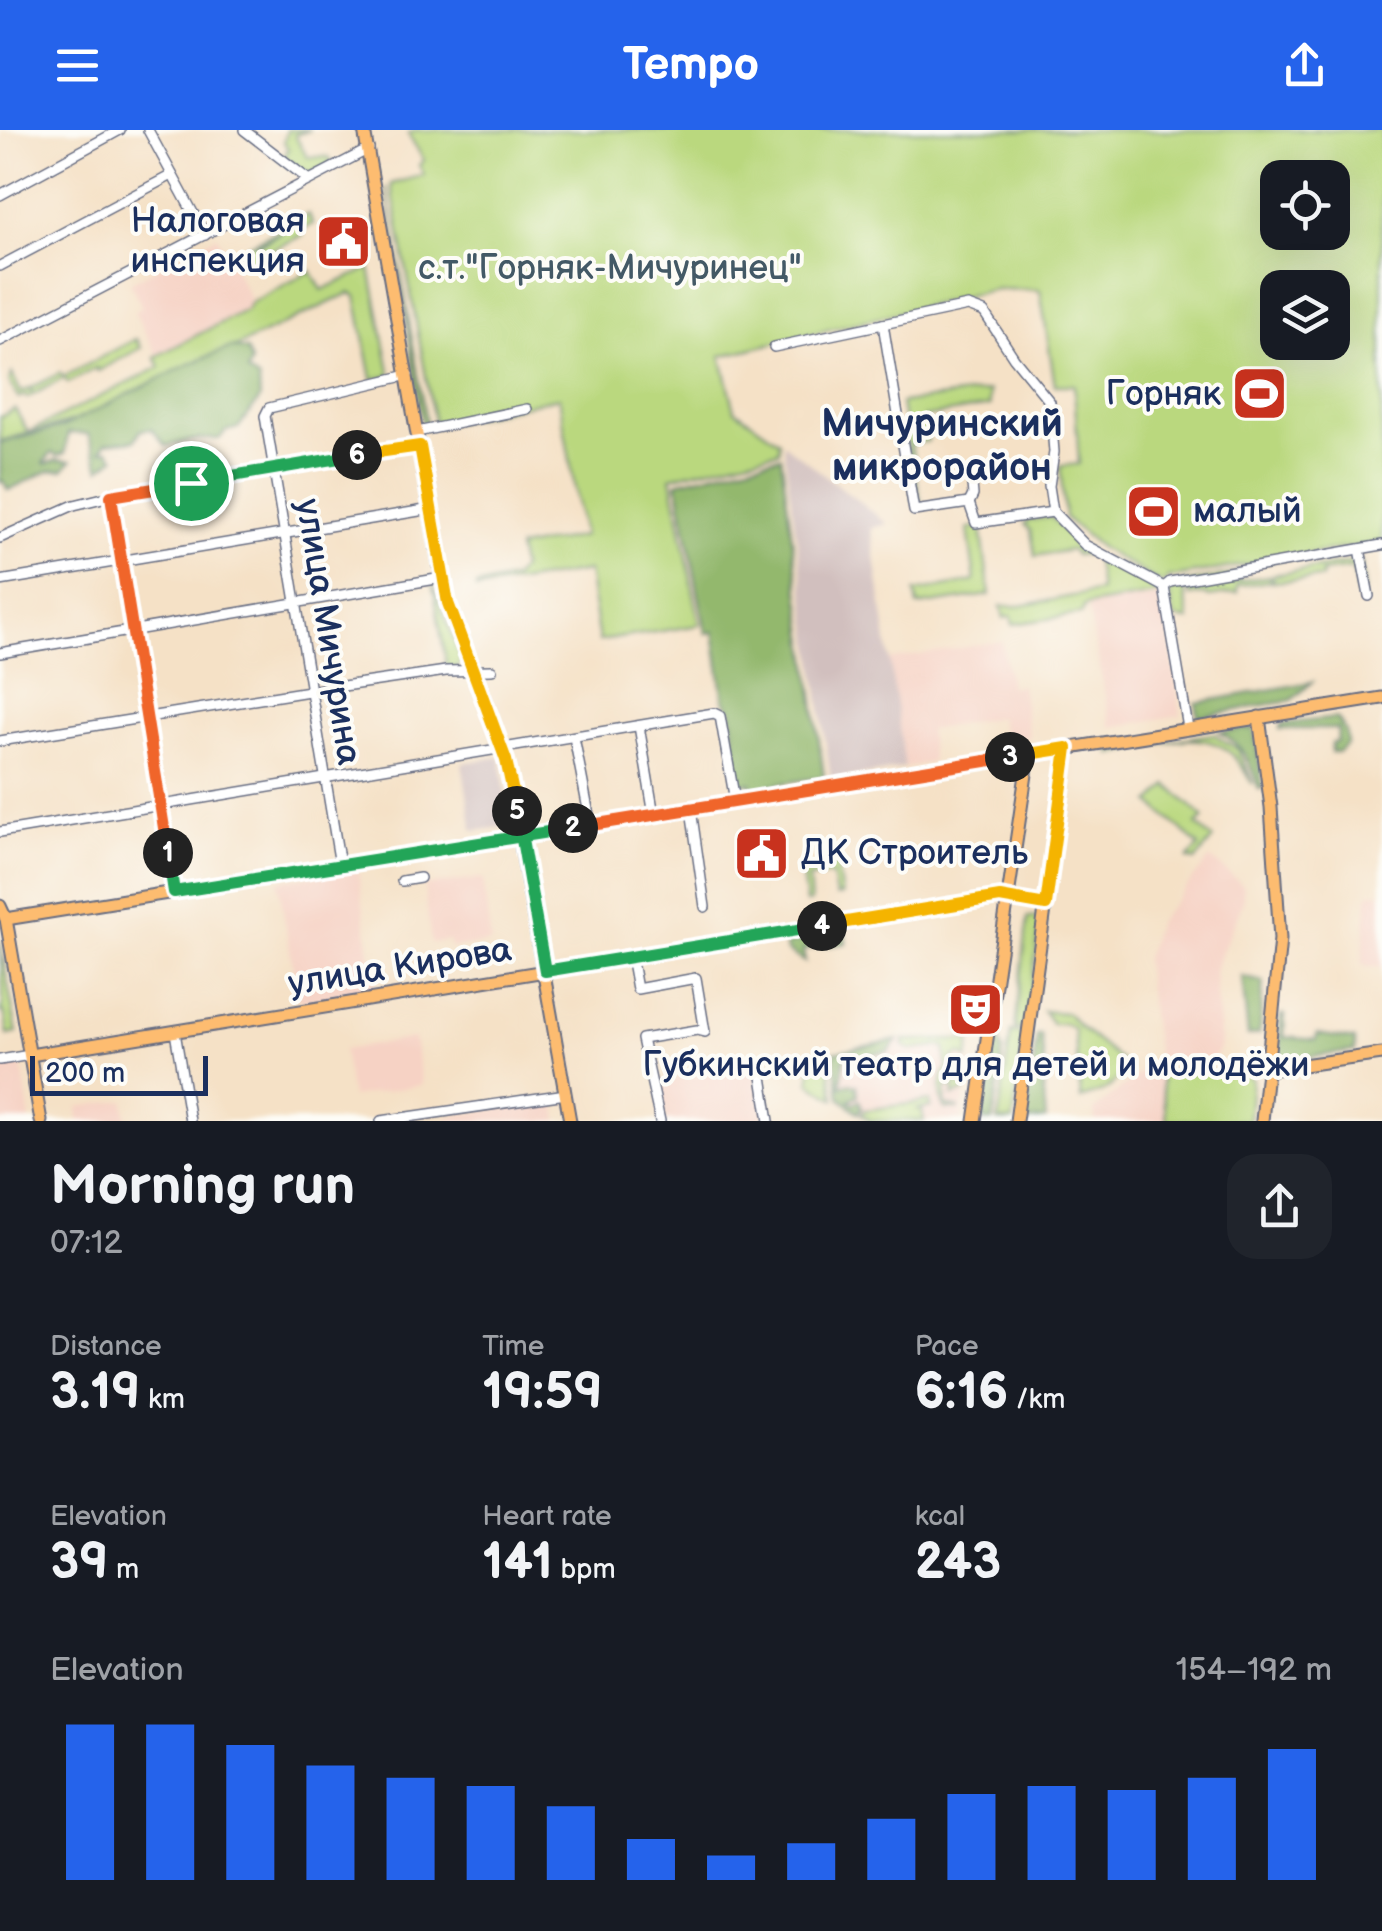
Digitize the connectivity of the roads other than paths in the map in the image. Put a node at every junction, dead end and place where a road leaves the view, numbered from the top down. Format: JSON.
{"nodes":[{"id":1,"x":120,"y":130,"type":"edge"},
{"id":2,"x":148,"y":130,"type":"edge"},
{"id":3,"x":244,"y":130,"type":"edge"},
{"id":4,"x":367,"y":137,"type":"edge"},
{"id":5,"x":172,"y":175,"type":"junction"},
{"id":6,"x":309,"y":180,"type":"junction"},
{"id":7,"x":0,"y":195,"type":"edge"},
{"id":8,"x":205,"y":235,"type":"junction"},
{"id":9,"x":0,"y":266,"type":"edge"},
{"id":10,"x":883,"y":324,"type":"junction"},
{"id":11,"x":0,"y":341,"type":"edge"},
{"id":12,"x":774,"y":348,"type":"dead end"},
{"id":13,"x":408,"y":376,"type":"junction"},
{"id":14,"x":528,"y":408,"type":"dead end"},
{"id":15,"x":418,"y":439,"type":"junction"},
{"id":16,"x":274,"y":468,"type":"junction"},
{"id":17,"x":971,"y":473,"type":"dead end"},
{"id":18,"x":111,"y":496,"type":"junction"},
{"id":19,"x":969,"y":503,"type":"junction"},
{"id":20,"x":430,"y":509,"type":"junction"},
{"id":21,"x":1054,"y":512,"type":"junction"},
{"id":22,"x":284,"y":534,"type":"junction"},
{"id":23,"x":0,"y":538,"type":"edge"},
{"id":24,"x":1382,"y":545,"type":"edge"},
{"id":25,"x":1360,"y":548,"type":"junction"},
{"id":26,"x":122,"y":561,"type":"junction"},
{"id":27,"x":442,"y":578,"type":"junction"},
{"id":28,"x":0,"y":581,"type":"edge"},
{"id":29,"x":1164,"y":587,"type":"junction"},
{"id":30,"x":1368,"y":596,"type":"dead end"},
{"id":31,"x":295,"y":602,"type":"junction"},
{"id":32,"x":132,"y":631,"type":"junction"},
{"id":33,"x":0,"y":652,"type":"edge"},
{"id":34,"x":473,"y":668,"type":"junction"},
{"id":35,"x":492,"y":670,"type":"dead end"},
{"id":36,"x":309,"y":691,"type":"junction"},
{"id":37,"x":1382,"y":698,"type":"edge"},
{"id":38,"x":1259,"y":717,"type":"junction"},
{"id":39,"x":146,"y":718,"type":"junction"},
{"id":40,"x":639,"y":726,"type":"junction"},
{"id":41,"x":1188,"y":728,"type":"junction"},
{"id":42,"x":574,"y":737,"type":"junction"},
{"id":43,"x":0,"y":741,"type":"edge"},
{"id":44,"x":1067,"y":748,"type":"junction"},
{"id":45,"x":502,"y":749,"type":"junction"},
{"id":46,"x":1028,"y":754,"type":"junction"},
{"id":47,"x":324,"y":778,"type":"junction"},
{"id":48,"x":736,"y":802,"type":"junction"},
{"id":49,"x":160,"y":804,"type":"junction"},
{"id":50,"x":692,"y":808,"type":"junction"},
{"id":51,"x":654,"y":815,"type":"junction"},
{"id":52,"x":591,"y":825,"type":"junction"},
{"id":53,"x":0,"y":832,"type":"edge"},
{"id":54,"x":522,"y":836,"type":"junction"},
{"id":55,"x":340,"y":865,"type":"junction"},
{"id":56,"x":420,"y":878,"type":"dead end"},
{"id":57,"x":402,"y":881,"type":"dead end"},
{"id":58,"x":174,"y":892,"type":"junction"},
{"id":59,"x":1008,"y":898,"type":"junction"},
{"id":60,"x":1046,"y":905,"type":"junction"},
{"id":61,"x":0,"y":906,"type":"edge"},
{"id":62,"x":705,"y":907,"type":"dead end"},
{"id":63,"x":3,"y":919,"type":"edge"},
{"id":64,"x":631,"y":956,"type":"junction"},
{"id":65,"x":545,"y":971,"type":"junction"},
{"id":66,"x":175,"y":1032,"type":"junction"},
{"id":67,"x":1382,"y":1054,"type":"edge"},
{"id":68,"x":30,"y":1055,"type":"junction"},
{"id":69,"x":0,"y":1060,"type":"edge"},
{"id":70,"x":760,"y":1070,"type":"dead end"},
{"id":71,"x":1266,"y":1070,"type":"junction"},
{"id":72,"x":566,"y":1094,"type":"junction"},
{"id":73,"x":437,"y":1117,"type":"edge"},
{"id":74,"x":41,"y":1121,"type":"edge"},
{"id":75,"x":190,"y":1121,"type":"edge"},
{"id":76,"x":380,"y":1121,"type":"edge"},
{"id":77,"x":570,"y":1121,"type":"edge"},
{"id":78,"x":660,"y":1121,"type":"edge"},
{"id":79,"x":769,"y":1121,"type":"edge"},
{"id":80,"x":975,"y":1121,"type":"edge"},
{"id":81,"x":1016,"y":1121,"type":"edge"},
{"id":82,"x":1262,"y":1121,"type":"edge"}],
"edges":[{"from":1,"to":7,"type":"street"},
{"from":2,"to":5,"type":"street"},
{"from":3,"to":6,"type":"street"},
{"from":4,"to":6,"type":"street"},
{"from":4,"to":13,"type":"main road"},
{"from":5,"to":8,"type":"street"},
{"from":5,"to":9,"type":"street"},
{"from":6,"to":8,"type":"street"},
{"from":8,"to":11,"type":"street"},
{"from":10,"to":12,"type":"street"},
{"from":10,"to":19,"type":"street"},
{"from":10,"to":21,"type":"street"},
{"from":13,"to":15,"type":"main road"},
{"from":13,"to":16,"type":"street","name":"улица Мичурина"},
{"from":14,"to":15,"type":"street"},
{"from":15,"to":16,"type":"street"},
{"from":15,"to":20,"type":"main road"},
{"from":16,"to":18,"type":"street"},
{"from":16,"to":22,"type":"street","name":"улица Мичурина"},
{"from":17,"to":19,"type":"street"},
{"from":18,"to":23,"type":"street"},
{"from":18,"to":26,"type":"street"},
{"from":19,"to":21,"type":"street"},
{"from":20,"to":22,"type":"street"},
{"from":20,"to":27,"type":"main road"},
{"from":21,"to":29,"type":"street"},
{"from":22,"to":26,"type":"street"},
{"from":22,"to":31,"type":"street","name":"улица Мичурина"},
{"from":24,"to":25,"type":"street"},
{"from":25,"to":29,"type":"street"},
{"from":25,"to":30,"type":"street"},
{"from":26,"to":28,"type":"street"},
{"from":26,"to":32,"type":"street"},
{"from":27,"to":31,"type":"street"},
{"from":27,"to":34,"type":"main road"},
{"from":29,"to":41,"type":"street"},
{"from":31,"to":32,"type":"street"},
{"from":31,"to":36,"type":"street","name":"улица Мичурина"},
{"from":32,"to":33,"type":"street"},
{"from":32,"to":39,"type":"street"},
{"from":34,"to":35,"type":"street"},
{"from":34,"to":36,"type":"street"},
{"from":34,"to":45,"type":"main road"},
{"from":36,"to":39,"type":"street"},
{"from":36,"to":47,"type":"street","name":"улица Мичурина"},
{"from":37,"to":38,"type":"main road"},
{"from":38,"to":41,"type":"main road"},
{"from":38,"to":71,"type":"main road"},
{"from":39,"to":43,"type":"street"},
{"from":39,"to":49,"type":"street"},
{"from":40,"to":42,"type":"street"},
{"from":40,"to":48,"type":"street"},
{"from":40,"to":51,"type":"street"},
{"from":41,"to":44,"type":"main road"},
{"from":42,"to":45,"type":"street"},
{"from":42,"to":52,"type":"street"},
{"from":44,"to":46,"type":"main road"},
{"from":44,"to":60,"type":"main road"},
{"from":45,"to":47,"type":"street"},
{"from":45,"to":54,"type":"main road"},
{"from":46,"to":48,"type":"main road"},
{"from":46,"to":59,"type":"main road"},
{"from":47,"to":49,"type":"street"},
{"from":47,"to":55,"type":"street","name":"улица Мичурина"},
{"from":48,"to":50,"type":"main road"},
{"from":49,"to":53,"type":"street"},
{"from":49,"to":58,"type":"street"},
{"from":50,"to":51,"type":"main road"},
{"from":50,"to":62,"type":"street"},
{"from":51,"to":52,"type":"main road"},
{"from":52,"to":54,"type":"main road"},
{"from":54,"to":55,"type":"main road"},
{"from":54,"to":65,"type":"main road"},
{"from":55,"to":58,"type":"main road"},
{"from":56,"to":57,"type":"street"},
{"from":58,"to":63,"type":"main road"},
{"from":59,"to":60,"type":"main road","name":"улица Кирова"},
{"from":59,"to":64,"type":"main road","name":"улица Кирова"},
{"from":59,"to":80,"type":"main road"},
{"from":60,"to":81,"type":"main road"},
{"from":61,"to":63,"type":"main road"},
{"from":63,"to":68,"type":"main road"},
{"from":64,"to":65,"type":"main road","name":"улица Кирова"},
{"from":64,"to":78,"type":"street"},
{"from":65,"to":66,"type":"main road","name":"улица Кирова"},
{"from":65,"to":72,"type":"main road"},
{"from":66,"to":68,"type":"main road","name":"улица Кирова"},
{"from":66,"to":75,"type":"street"},
{"from":67,"to":71,"type":"main road"},
{"from":68,"to":69,"type":"street","name":"улица Кирова"},
{"from":68,"to":74,"type":"main road"},
{"from":70,"to":79,"type":"street"},
{"from":71,"to":82,"type":"main road"},
{"from":72,"to":73,"type":"street"},
{"from":72,"to":77,"type":"main road"},
{"from":73,"to":76,"type":"street"}]}
